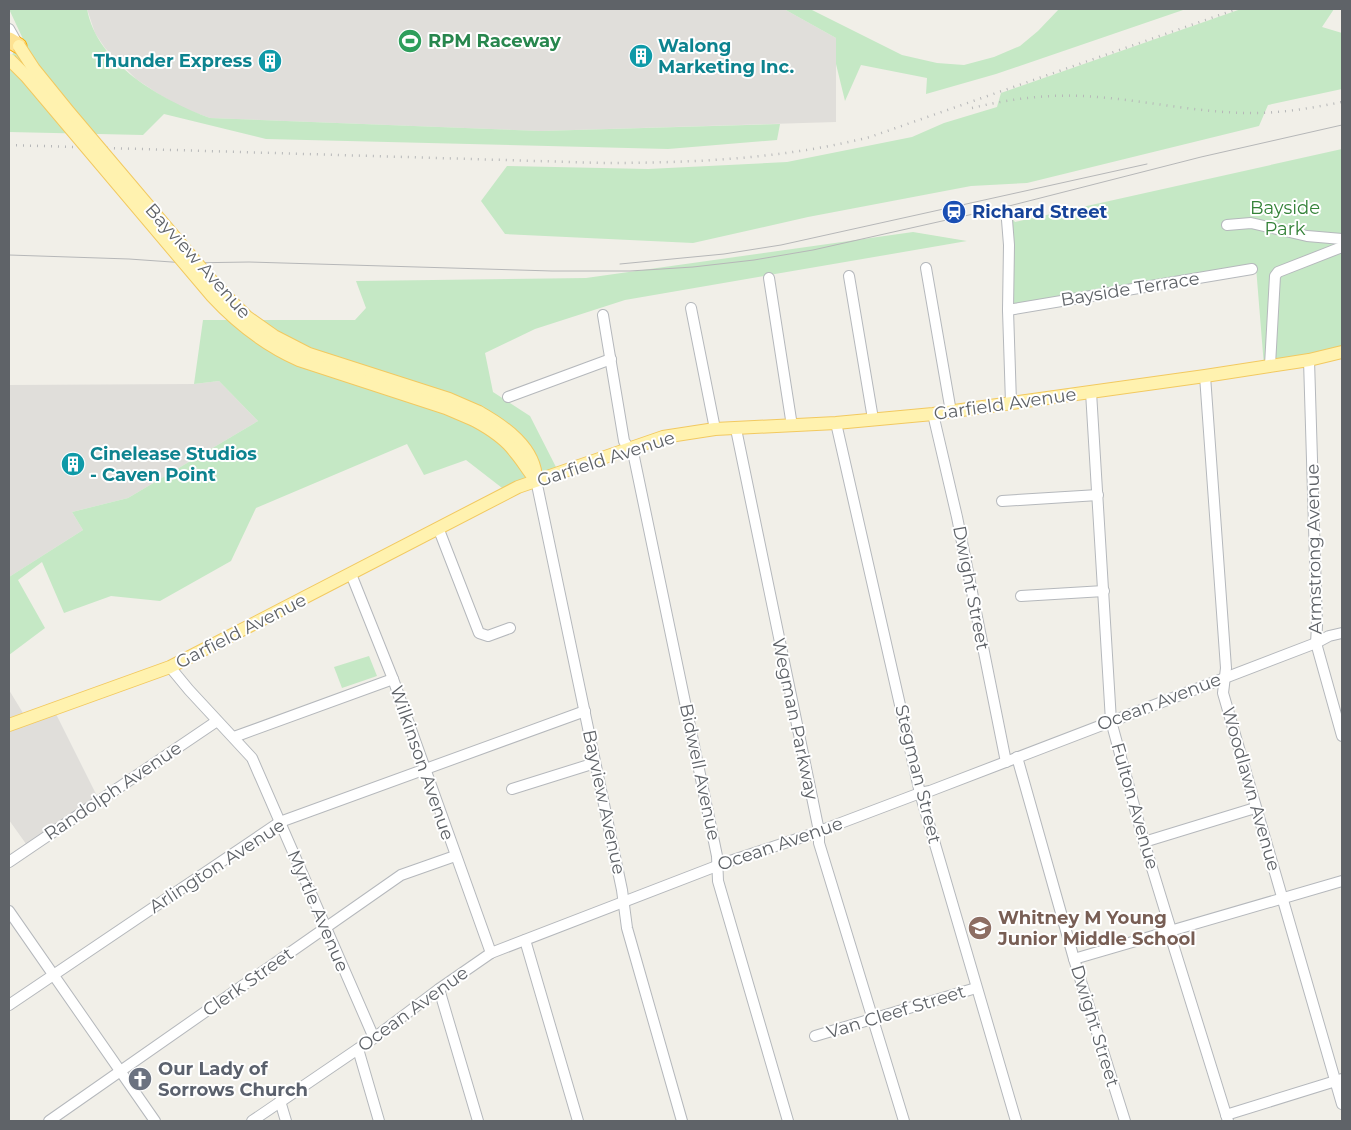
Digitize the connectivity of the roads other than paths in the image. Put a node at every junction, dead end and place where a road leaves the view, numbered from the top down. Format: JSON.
{"nodes":[{"id":1,"x":9,"y":29,"type":"edge"},
{"id":2,"x":14,"y":43,"type":"edge"},
{"id":3,"x":9,"y":60,"type":"edge"},
{"id":4,"x":1007,"y":220,"type":"dead end"},
{"id":5,"x":1227,"y":225,"type":"dead end"},
{"id":6,"x":1342,"y":239,"type":"edge"},
{"id":7,"x":1342,"y":247,"type":"edge"},
{"id":8,"x":926,"y":268,"type":"dead end"},
{"id":9,"x":1252,"y":269,"type":"dead end"},
{"id":10,"x":849,"y":276,"type":"dead end"},
{"id":11,"x":769,"y":278,"type":"dead end"},
{"id":12,"x":691,"y":308,"type":"dead end"},
{"id":13,"x":1008,"y":310,"type":"junction"},
{"id":14,"x":603,"y":315,"type":"dead end"},
{"id":15,"x":1342,"y":352,"type":"edge"},
{"id":16,"x":610,"y":359,"type":"junction"},
{"id":17,"x":1309,"y":360,"type":"junction"},
{"id":18,"x":1270,"y":365,"type":"junction"},
{"id":19,"x":1205,"y":376,"type":"junction"},
{"id":20,"x":1091,"y":392,"type":"junction"},
{"id":21,"x":508,"y":397,"type":"dead end"},
{"id":22,"x":1012,"y":403,"type":"junction"},
{"id":23,"x":951,"y":412,"type":"junction"},
{"id":24,"x":933,"y":414,"type":"junction"},
{"id":25,"x":476,"y":416,"type":"junction"},
{"id":26,"x":873,"y":419,"type":"junction"},
{"id":27,"x":836,"y":423,"type":"junction"},
{"id":28,"x":792,"y":426,"type":"junction"},
{"id":29,"x":736,"y":428,"type":"junction"},
{"id":30,"x":715,"y":430,"type":"junction"},
{"id":31,"x":629,"y":449,"type":"junction"},
{"id":32,"x":536,"y":480,"type":"junction"},
{"id":33,"x":1098,"y":495,"type":"junction"},
{"id":34,"x":1002,"y":501,"type":"dead end"},
{"id":35,"x":439,"y":530,"type":"junction"},
{"id":36,"x":351,"y":574,"type":"junction"},
{"id":37,"x":1104,"y":591,"type":"junction"},
{"id":38,"x":1020,"y":596,"type":"dead end"},
{"id":39,"x":510,"y":628,"type":"dead end"},
{"id":40,"x":1342,"y":633,"type":"edge"},
{"id":41,"x":1316,"y":643,"type":"junction"},
{"id":42,"x":170,"y":667,"type":"junction"},
{"id":43,"x":1224,"y":678,"type":"junction"},
{"id":44,"x":393,"y":679,"type":"junction"},
{"id":45,"x":585,"y":711,"type":"junction"},
{"id":46,"x":1111,"y":720,"type":"junction"},
{"id":47,"x":217,"y":721,"type":"junction"},
{"id":48,"x":9,"y":725,"type":"edge"},
{"id":49,"x":1342,"y":736,"type":"edge"},
{"id":50,"x":234,"y":737,"type":"junction"},
{"id":51,"x":1016,"y":758,"type":"junction"},
{"id":52,"x":1006,"y":762,"type":"junction"},
{"id":53,"x":596,"y":763,"type":"junction"},
{"id":54,"x":425,"y":769,"type":"junction"},
{"id":55,"x":512,"y":789,"type":"dead end"},
{"id":56,"x":920,"y":793,"type":"junction"},
{"id":57,"x":1255,"y":808,"type":"junction"},
{"id":58,"x":280,"y":822,"type":"junction"},
{"id":59,"x":819,"y":831,"type":"junction"},
{"id":60,"x":1144,"y":842,"type":"junction"},
{"id":61,"x":455,"y":856,"type":"junction"},
{"id":62,"x":9,"y":862,"type":"edge"},
{"id":63,"x":718,"y":866,"type":"junction"},
{"id":64,"x":1342,"y":881,"type":"edge"},
{"id":65,"x":1283,"y":898,"type":"junction"},
{"id":66,"x":623,"y":903,"type":"junction"},
{"id":67,"x":9,"y":911,"type":"edge"},
{"id":68,"x":325,"y":928,"type":"junction"},
{"id":69,"x":1171,"y":930,"type":"junction"},
{"id":70,"x":525,"y":940,"type":"junction"},
{"id":71,"x":491,"y":953,"type":"junction"},
{"id":72,"x":1074,"y":959,"type":"junction"},
{"id":73,"x":53,"y":974,"type":"junction"},
{"id":74,"x":976,"y":988,"type":"junction"},
{"id":75,"x":439,"y":989,"type":"junction"},
{"id":76,"x":9,"y":1005,"type":"edge"},
{"id":77,"x":873,"y":1019,"type":"junction"},
{"id":78,"x":815,"y":1036,"type":"dead end"},
{"id":79,"x":374,"y":1038,"type":"junction"},
{"id":80,"x":358,"y":1049,"type":"junction"},
{"id":81,"x":120,"y":1072,"type":"junction"},
{"id":82,"x":1339,"y":1080,"type":"edge"},
{"id":83,"x":280,"y":1102,"type":"junction"},
{"id":84,"x":1342,"y":1104,"type":"edge"},
{"id":85,"x":1227,"y":1118,"type":"edge"},
{"id":86,"x":49,"y":1121,"type":"edge"},
{"id":87,"x":155,"y":1121,"type":"edge"},
{"id":88,"x":252,"y":1121,"type":"edge"},
{"id":89,"x":286,"y":1121,"type":"edge"},
{"id":90,"x":379,"y":1121,"type":"edge"},
{"id":91,"x":478,"y":1121,"type":"edge"},
{"id":92,"x":578,"y":1121,"type":"edge"},
{"id":93,"x":682,"y":1121,"type":"edge"},
{"id":94,"x":788,"y":1121,"type":"edge"},
{"id":95,"x":904,"y":1121,"type":"edge"},
{"id":96,"x":1016,"y":1121,"type":"edge"},
{"id":97,"x":1125,"y":1121,"type":"edge"}],
"edges":[{"from":1,"to":2,"type":"street","name":"Bayview Avenue"},
{"from":2,"to":25,"type":"main road","name":"Bayview Avenue","bridge":true},
{"from":3,"to":25,"type":"main road","name":"Bayview Avenue","bridge":true},
{"from":4,"to":13,"type":"street"},
{"from":5,"to":6,"type":"street"},
{"from":7,"to":18,"type":"street"},
{"from":8,"to":23,"type":"street"},
{"from":9,"to":13,"type":"street","name":"Bayside Terrace"},
{"from":10,"to":26,"type":"street"},
{"from":11,"to":28,"type":"street"},
{"from":12,"to":30,"type":"street"},
{"from":13,"to":22,"type":"street"},
{"from":14,"to":16,"type":"street","name":"Bidwell Avenue"},
{"from":15,"to":17,"type":"main road","name":"Garfield Avenue"},
{"from":16,"to":21,"type":"street"},
{"from":16,"to":31,"type":"street","name":"Bidwell Avenue"},
{"from":17,"to":18,"type":"main road","name":"Garfield Avenue"},
{"from":17,"to":41,"type":"street","name":"Armstrong Avenue"},
{"from":18,"to":19,"type":"main road","name":"Garfield Avenue"},
{"from":19,"to":20,"type":"main road","name":"Garfield Avenue"},
{"from":19,"to":43,"type":"street","name":"Woodlawn Avenue"},
{"from":20,"to":22,"type":"main road","name":"Garfield Avenue"},
{"from":20,"to":33,"type":"street","name":"Fulton Avenue"},
{"from":22,"to":23,"type":"main road","name":"Garfield Avenue"},
{"from":23,"to":24,"type":"main road","name":"Garfield Avenue"},
{"from":24,"to":26,"type":"main road","name":"Garfield Avenue"},
{"from":24,"to":52,"type":"street","name":"Dwight Street"},
{"from":25,"to":32,"type":"main road","name":"Bayview Avenue"},
{"from":26,"to":27,"type":"main road","name":"Garfield Avenue"},
{"from":27,"to":28,"type":"main road","name":"Garfield Avenue"},
{"from":27,"to":56,"type":"street","name":"Stegman Street"},
{"from":28,"to":29,"type":"main road","name":"Garfield Avenue"},
{"from":29,"to":30,"type":"main road","name":"Garfield Avenue"},
{"from":29,"to":59,"type":"street","name":"Wegman Parkway"},
{"from":30,"to":31,"type":"main road","name":"Garfield Avenue"},
{"from":31,"to":32,"type":"main road","name":"Garfield Avenue"},
{"from":31,"to":63,"type":"street","name":"Bidwell Avenue"},
{"from":32,"to":35,"type":"main road","name":"Garfield Avenue"},
{"from":32,"to":45,"type":"street","name":"Bayview Avenue"},
{"from":33,"to":34,"type":"street"},
{"from":33,"to":37,"type":"street","name":"Fulton Avenue"},
{"from":35,"to":36,"type":"main road","name":"Garfield Avenue"},
{"from":35,"to":39,"type":"street"},
{"from":36,"to":42,"type":"main road","name":"Garfield Avenue"},
{"from":36,"to":44,"type":"street","name":"Wilkinson Avenue"},
{"from":37,"to":38,"type":"street"},
{"from":37,"to":46,"type":"street","name":"Fulton Avenue"},
{"from":40,"to":41,"type":"street","name":"Ocean Avenue"},
{"from":41,"to":43,"type":"street","name":"Ocean Avenue"},
{"from":41,"to":49,"type":"street","name":"Armstrong Avenue"},
{"from":42,"to":47,"type":"street","name":"Myrtle Avenue"},
{"from":42,"to":48,"type":"main road","name":"Garfield Avenue"},
{"from":43,"to":46,"type":"street","name":"Ocean Avenue"},
{"from":43,"to":57,"type":"street","name":"Woodlawn Avenue"},
{"from":44,"to":50,"type":"street"},
{"from":44,"to":54,"type":"street","name":"Wilkinson Avenue"},
{"from":45,"to":53,"type":"street","name":"Bayview Avenue"},
{"from":45,"to":54,"type":"street","name":"Arlington Avenue"},
{"from":46,"to":51,"type":"street","name":"Ocean Avenue"},
{"from":46,"to":60,"type":"street","name":"Fulton Avenue"},
{"from":47,"to":50,"type":"street","name":"Myrtle Avenue"},
{"from":47,"to":62,"type":"street","name":"Randolph Avenue"},
{"from":50,"to":58,"type":"street","name":"Myrtle Avenue"},
{"from":51,"to":52,"type":"street","name":"Ocean Avenue"},
{"from":51,"to":72,"type":"street","name":"Dwight Street"},
{"from":52,"to":56,"type":"street","name":"Ocean Avenue"},
{"from":53,"to":55,"type":"street"},
{"from":53,"to":66,"type":"street","name":"Bayview Avenue"},
{"from":54,"to":58,"type":"street","name":"Arlington Avenue"},
{"from":54,"to":61,"type":"street","name":"Wilkinson Avenue"},
{"from":56,"to":59,"type":"street","name":"Ocean Avenue"},
{"from":56,"to":74,"type":"street","name":"Stegman Street"},
{"from":57,"to":60,"type":"street"},
{"from":57,"to":65,"type":"street","name":"Woodlawn Avenue"},
{"from":58,"to":68,"type":"street","name":"Myrtle Avenue"},
{"from":58,"to":73,"type":"street","name":"Arlington Avenue"},
{"from":59,"to":63,"type":"street","name":"Ocean Avenue"},
{"from":59,"to":77,"type":"street","name":"Wegman Parkway"},
{"from":60,"to":69,"type":"street","name":"Fulton Avenue"},
{"from":61,"to":68,"type":"street","name":"Clerk Street"},
{"from":61,"to":71,"type":"street","name":"Wilkinson Avenue"},
{"from":63,"to":66,"type":"street","name":"Ocean Avenue"},
{"from":63,"to":94,"type":"street","name":"Bidwell Avenue"},
{"from":64,"to":65,"type":"street"},
{"from":65,"to":69,"type":"street"},
{"from":65,"to":82,"type":"street","name":"Woodlawn Avenue"},
{"from":66,"to":70,"type":"street","name":"Ocean Avenue"},
{"from":66,"to":93,"type":"street","name":"Bayview Avenue"},
{"from":67,"to":73,"type":"street"},
{"from":68,"to":79,"type":"street","name":"Myrtle Avenue"},
{"from":68,"to":81,"type":"street","name":"Clerk Street"},
{"from":69,"to":72,"type":"street"},
{"from":69,"to":85,"type":"street","name":"Fulton Avenue"},
{"from":70,"to":71,"type":"street","name":"Ocean Avenue"},
{"from":70,"to":92,"type":"street"},
{"from":71,"to":75,"type":"street","name":"Ocean Avenue"},
{"from":72,"to":97,"type":"street","name":"Dwight Street"},
{"from":73,"to":76,"type":"street","name":"Arlington Avenue"},
{"from":73,"to":81,"type":"street"},
{"from":74,"to":77,"type":"street","name":"Van Cleef Street"},
{"from":74,"to":96,"type":"street","name":"Stegman Street"},
{"from":75,"to":79,"type":"street","name":"Ocean Avenue"},
{"from":75,"to":91,"type":"street"},
{"from":77,"to":78,"type":"street","name":"Van Cleef Street"},
{"from":77,"to":95,"type":"street","name":"Wegman Parkway"},
{"from":79,"to":80,"type":"street","name":"Ocean Avenue"},
{"from":80,"to":83,"type":"street","name":"Ocean Avenue"},
{"from":80,"to":90,"type":"street"},
{"from":81,"to":86,"type":"street","name":"Clerk Street"},
{"from":81,"to":87,"type":"street"},
{"from":82,"to":84,"type":"street","name":"Woodlawn Avenue"},
{"from":82,"to":85,"type":"street"},
{"from":83,"to":88,"type":"street","name":"Ocean Avenue"},
{"from":83,"to":89,"type":"street"}]}
